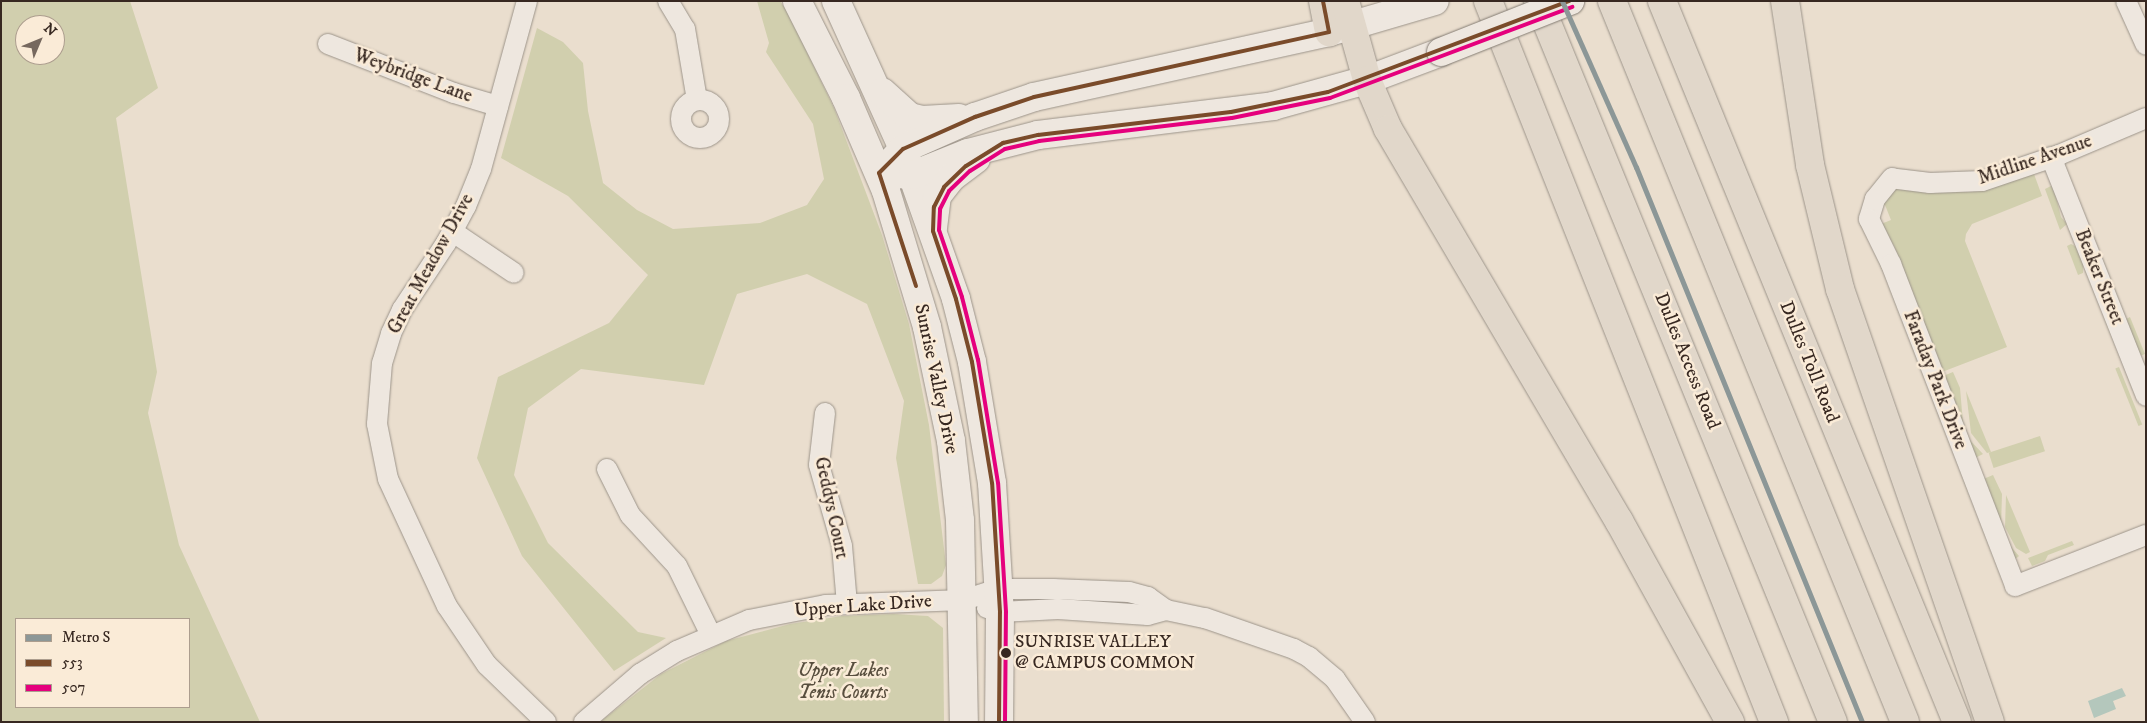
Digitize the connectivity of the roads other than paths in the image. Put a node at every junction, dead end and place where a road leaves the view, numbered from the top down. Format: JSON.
{"nodes":[{"id":1,"x":527,"y":1,"type":"edge"},
{"id":2,"x":668,"y":1,"type":"edge"},
{"id":3,"x":797,"y":1,"type":"edge"},
{"id":4,"x":836,"y":1,"type":"edge"},
{"id":5,"x":1323,"y":1,"type":"edge"},
{"id":6,"x":1488,"y":1,"type":"edge"},
{"id":7,"x":1538,"y":1,"type":"edge"},
{"id":8,"x":1570,"y":1,"type":"edge"},
{"id":9,"x":1612,"y":1,"type":"edge"},
{"id":10,"x":1662,"y":1,"type":"edge"},
{"id":11,"x":1785,"y":1,"type":"edge"},
{"id":12,"x":2126,"y":1,"type":"edge"},
{"id":13,"x":1429,"y":4,"type":"edge"},
{"id":14,"x":1342,"y":20,"type":"edge"},
{"id":15,"x":328,"y":44,"type":"dead end"},
{"id":16,"x":2146,"y":45,"type":"edge"},
{"id":17,"x":1367,"y":80,"type":"junction"},
{"id":18,"x":878,"y":88,"type":"junction"},
{"id":19,"x":697,"y":100,"type":"dead end"},
{"id":20,"x":498,"y":106,"type":"junction"},
{"id":21,"x":975,"y":117,"type":"junction"},
{"id":22,"x":2146,"y":118,"type":"edge"},
{"id":23,"x":1003,"y":143,"type":"junction"},
{"id":24,"x":903,"y":149,"type":"junction"},
{"id":25,"x":2051,"y":158,"type":"junction"},
{"id":26,"x":879,"y":173,"type":"junction"},
{"id":27,"x":913,"y":175,"type":"junction"},
{"id":28,"x":1892,"y":178,"type":"joint"},
{"id":29,"x":933,"y":231,"type":"junction"},
{"id":30,"x":453,"y":232,"type":"junction"},
{"id":31,"x":514,"y":273,"type":"dead end"},
{"id":32,"x":2146,"y":396,"type":"edge"},
{"id":33,"x":825,"y":413,"type":"dead end"},
{"id":34,"x":607,"y":469,"type":"dead end"},
{"id":35,"x":2146,"y":535,"type":"edge"},
{"id":36,"x":964,"y":600,"type":"junction"},
{"id":37,"x":999,"y":600,"type":"junction"},
{"id":38,"x":847,"y":604,"type":"junction"},
{"id":39,"x":710,"y":634,"type":"junction"},
{"id":40,"x":546,"y":722,"type":"edge"},
{"id":41,"x":584,"y":722,"type":"edge"},
{"id":42,"x":964,"y":722,"type":"edge"},
{"id":43,"x":999,"y":722,"type":"edge"},
{"id":44,"x":1365,"y":722,"type":"edge"},
{"id":45,"x":1730,"y":722,"type":"edge"},
{"id":46,"x":1774,"y":722,"type":"edge"},
{"id":47,"x":1833,"y":722,"type":"edge"},
{"id":48,"x":1905,"y":722,"type":"edge"},
{"id":49,"x":1957,"y":722,"type":"edge"},
{"id":50,"x":1990,"y":722,"type":"edge"}],
"edges":[{"from":1,"to":20,"type":"street","name":"Great Meadow Drive"},
{"from":2,"to":19,"type":"street"},
{"from":3,"to":26,"type":"main road","name":"Sunrise Valley Drive"},
{"from":4,"to":18,"type":"main road","name":"Sunrise Valley Drive"},
{"from":5,"to":14,"type":"highway"},
{"from":6,"to":46,"type":"highway"},
{"from":7,"to":47,"type":"highway","name":"Dulles Access Road"},
{"from":8,"to":17,"type":"main road","bridge":true},
{"from":9,"to":48,"type":"highway"},
{"from":10,"to":49,"type":"highway","name":"Dulles Toll Road"},
{"from":11,"to":50,"type":"highway"},
{"from":12,"to":16,"type":"street"},
{"from":13,"to":14,"type":"main road"},
{"from":14,"to":17,"type":"highway"},
{"from":14,"to":21,"type":"main road"},
{"from":15,"to":20,"type":"street","name":"Weybridge Lane"},
{"from":17,"to":23,"type":"main road"},
{"from":17,"to":45,"type":"highway"},
{"from":18,"to":21,"type":"main road"},
{"from":18,"to":24,"type":"main road","name":"Sunrise Valley Drive"},
{"from":20,"to":30,"type":"street","name":"Great Meadow Drive"},
{"from":21,"to":24,"type":"main road"},
{"from":22,"to":25,"type":"street","name":"Midline Avenue"},
{"from":23,"to":27,"type":"main road"},
{"from":23,"to":29,"type":"main road"},
{"from":24,"to":26,"type":"main road"},
{"from":24,"to":27,"type":"main road","name":"Sunrise Valley Drive"},
{"from":25,"to":28,"type":"street","name":"Midline Avenue"},
{"from":25,"to":32,"type":"street","name":"Beaker Street"},
{"from":26,"to":27,"type":"main road"},
{"from":26,"to":36,"type":"main road","name":"Sunrise Valley Drive"},
{"from":27,"to":29,"type":"main road","name":"Sunrise Valley Drive"},
{"from":28,"to":35,"type":"street","name":"Faraday Park Drive"},
{"from":29,"to":37,"type":"main road","name":"Sunrise Valley Drive"},
{"from":30,"to":31,"type":"street"},
{"from":30,"to":40,"type":"street","name":"Great Meadow Drive"},
{"from":33,"to":38,"type":"street","name":"Geddys Court"},
{"from":34,"to":39,"type":"street"},
{"from":36,"to":37,"type":"street"},
{"from":36,"to":38,"type":"street","name":"Upper Lake Drive"},
{"from":36,"to":42,"type":"main road","name":"Sunrise Valley Drive"},
{"from":37,"to":43,"type":"main road","name":"Sunrise Valley Drive"},
{"from":37,"to":44,"type":"street"},
{"from":38,"to":39,"type":"street","name":"Upper Lake Drive"},
{"from":39,"to":41,"type":"street","name":"Upper Lake Drive"}]}
